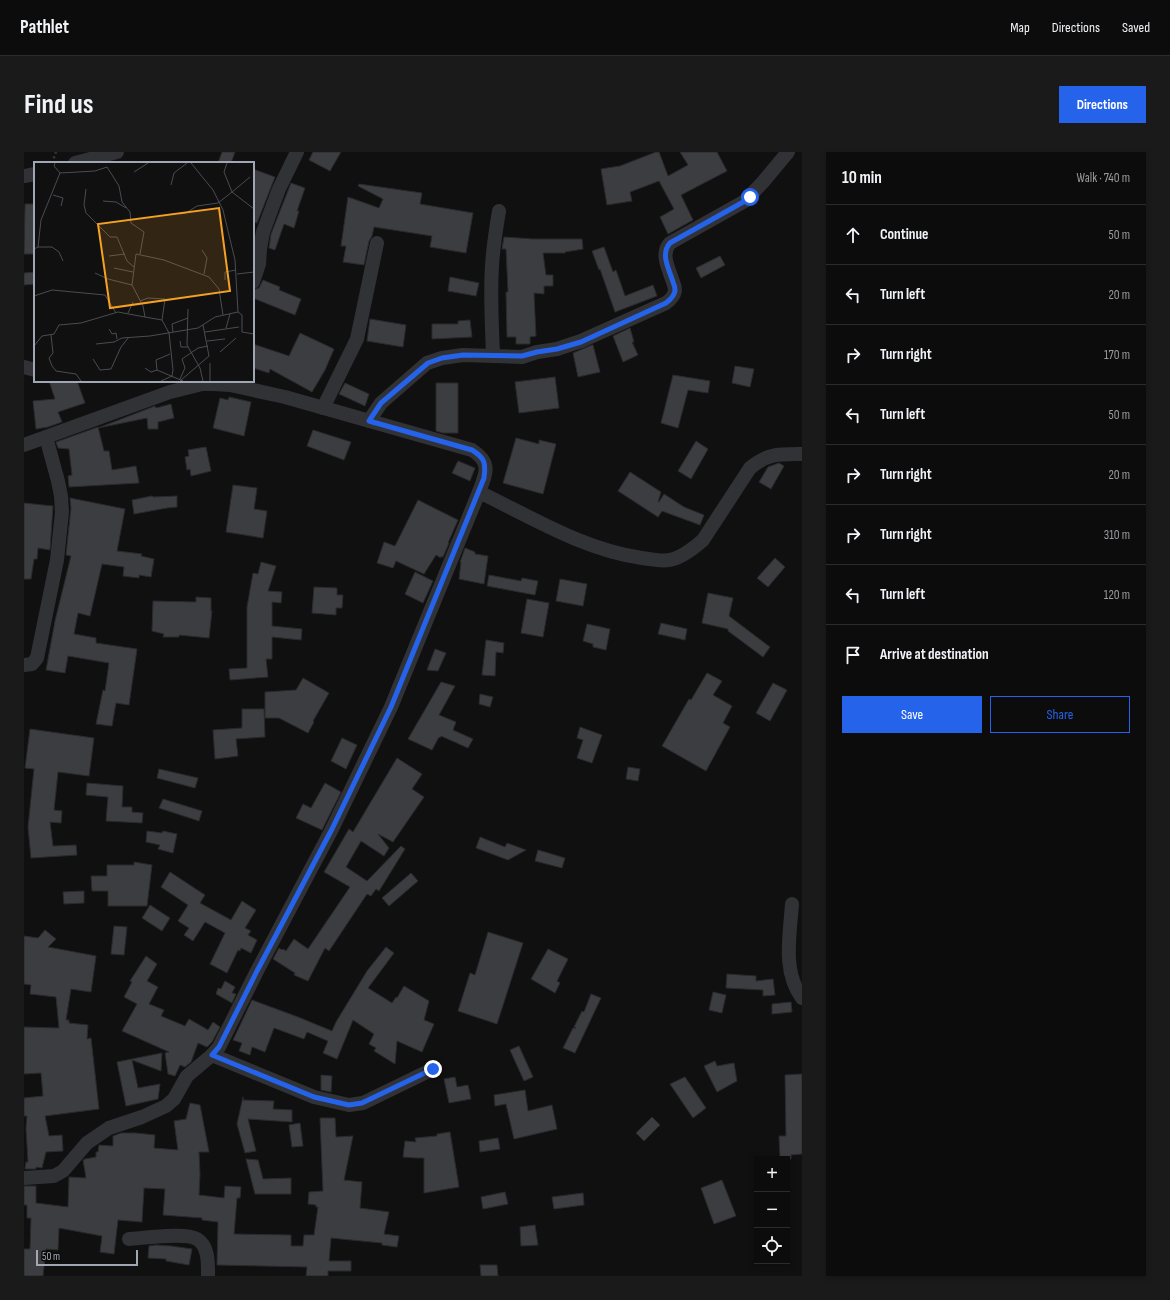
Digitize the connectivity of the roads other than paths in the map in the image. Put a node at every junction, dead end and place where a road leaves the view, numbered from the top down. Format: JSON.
{"nodes":[{"id":1,"x":117,"y":152,"type":"edge"},
{"id":2,"x":297,"y":152,"type":"edge"},
{"id":3,"x":788,"y":152,"type":"edge"},
{"id":4,"x":79,"y":162,"type":"edge"},
{"id":5,"x":34,"y":174,"type":"edge"},
{"id":6,"x":24,"y":176,"type":"edge"},
{"id":7,"x":499,"y":211,"type":"dead end"},
{"id":8,"x":377,"y":242,"type":"dead end"},
{"id":9,"x":254,"y":279,"type":"edge"},
{"id":10,"x":494,"y":356,"type":"junction"},
{"id":11,"x":24,"y":367,"type":"edge"},
{"id":12,"x":34,"y":370,"type":"edge"},
{"id":13,"x":203,"y":382,"type":"edge"},
{"id":14,"x":323,"y":408,"type":"junction"},
{"id":15,"x":369,"y":421,"type":"junction"},
{"id":16,"x":46,"y":437,"type":"junction"},
{"id":17,"x":24,"y":445,"type":"edge"},
{"id":18,"x":802,"y":454,"type":"edge"},
{"id":19,"x":479,"y":492,"type":"junction"},
{"id":20,"x":24,"y":666,"type":"edge"},
{"id":21,"x":792,"y":904,"type":"dead end"},
{"id":22,"x":802,"y":998,"type":"edge"},
{"id":23,"x":212,"y":1055,"type":"junction"},
{"id":24,"x":433,"y":1069,"type":"dead end"},
{"id":25,"x":24,"y":1178,"type":"edge"},
{"id":26,"x":129,"y":1239,"type":"dead end"},
{"id":27,"x":208,"y":1276,"type":"edge"}],
"edges":[{"from":1,"to":4,"type":"street"},
{"from":2,"to":9,"type":"street"},
{"from":3,"to":10,"type":"street"},
{"from":5,"to":6,"type":"street"},
{"from":7,"to":10,"type":"street"},
{"from":8,"to":14,"type":"street"},
{"from":10,"to":15,"type":"street"},
{"from":11,"to":12,"type":"street"},
{"from":13,"to":14,"type":"street"},
{"from":13,"to":16,"type":"street"},
{"from":14,"to":15,"type":"street"},
{"from":15,"to":19,"type":"street"},
{"from":16,"to":17,"type":"street"},
{"from":16,"to":20,"type":"street"},
{"from":18,"to":19,"type":"street"},
{"from":19,"to":23,"type":"street"},
{"from":21,"to":22,"type":"street"},
{"from":23,"to":24,"type":"street"},
{"from":23,"to":25,"type":"street"},
{"from":26,"to":27,"type":"street"}]}
